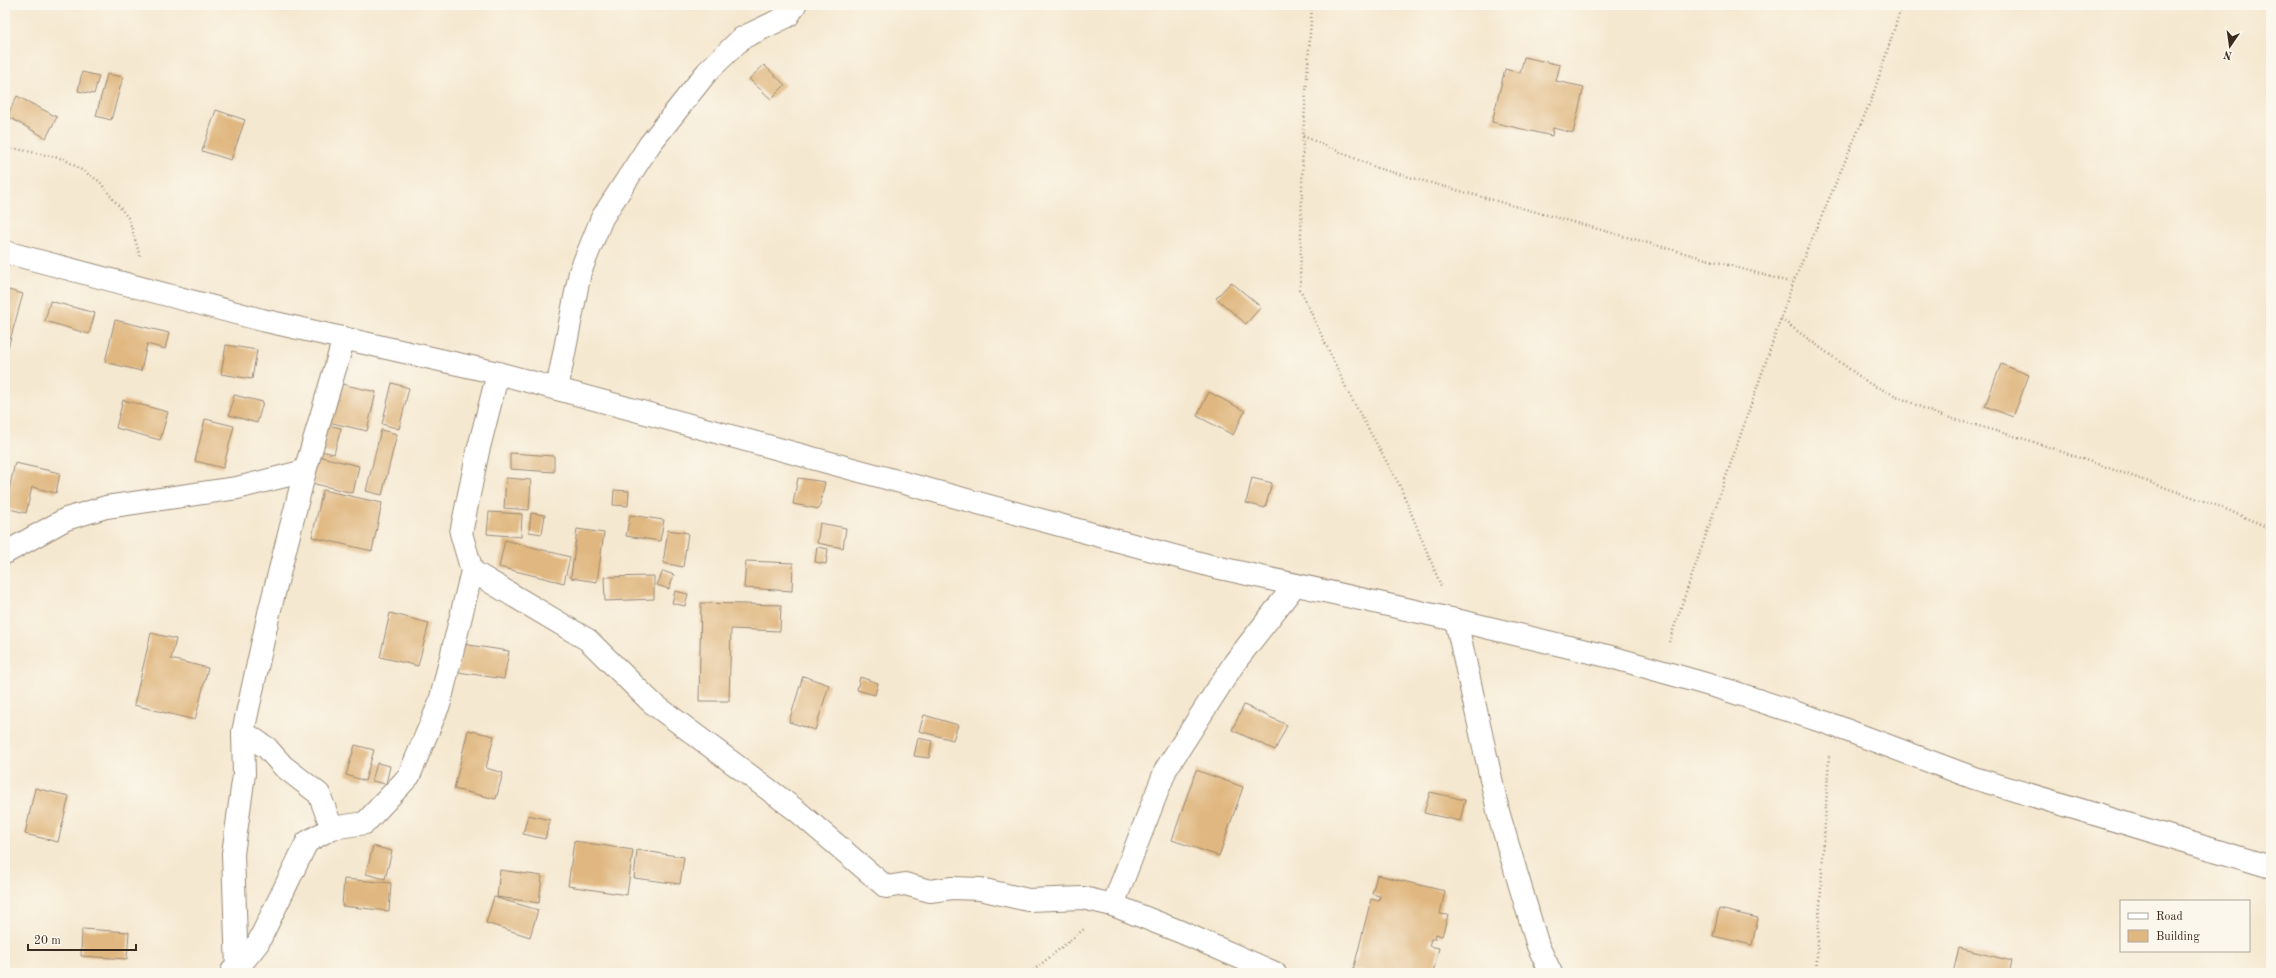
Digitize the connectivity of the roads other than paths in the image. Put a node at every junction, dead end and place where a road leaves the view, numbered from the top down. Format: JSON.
{"nodes":[{"id":1,"x":795,"y":5,"type":"edge"},
{"id":2,"x":5,"y":252,"type":"edge"},
{"id":3,"x":344,"y":338,"type":"junction"},
{"id":4,"x":498,"y":373,"type":"junction"},
{"id":5,"x":558,"y":389,"type":"junction"},
{"id":6,"x":305,"y":472,"type":"junction"},
{"id":7,"x":5,"y":553,"type":"edge"},
{"id":8,"x":472,"y":571,"type":"junction"},
{"id":9,"x":1295,"y":585,"type":"junction"},
{"id":10,"x":1456,"y":620,"type":"junction"},
{"id":11,"x":243,"y":732,"type":"junction"},
{"id":12,"x":332,"y":828,"type":"junction"},
{"id":13,"x":2271,"y":867,"type":"edge"},
{"id":14,"x":1113,"y":905,"type":"junction"},
{"id":15,"x":232,"y":971,"type":"edge"},
{"id":16,"x":1275,"y":973,"type":"edge"},
{"id":17,"x":1551,"y":973,"type":"edge"}],
"edges":[{"from":1,"to":5,"type":"street"},
{"from":2,"to":3,"type":"street"},
{"from":3,"to":4,"type":"street"},
{"from":3,"to":6,"type":"street"},
{"from":4,"to":5,"type":"street"},
{"from":4,"to":8,"type":"street"},
{"from":5,"to":9,"type":"street"},
{"from":6,"to":7,"type":"street"},
{"from":6,"to":11,"type":"street"},
{"from":8,"to":12,"type":"street"},
{"from":8,"to":14,"type":"street"},
{"from":9,"to":10,"type":"street"},
{"from":9,"to":14,"type":"street"},
{"from":10,"to":13,"type":"street"},
{"from":10,"to":17,"type":"street"},
{"from":11,"to":12,"type":"street"},
{"from":11,"to":15,"type":"street"},
{"from":12,"to":15,"type":"street"},
{"from":14,"to":16,"type":"street"}]}
